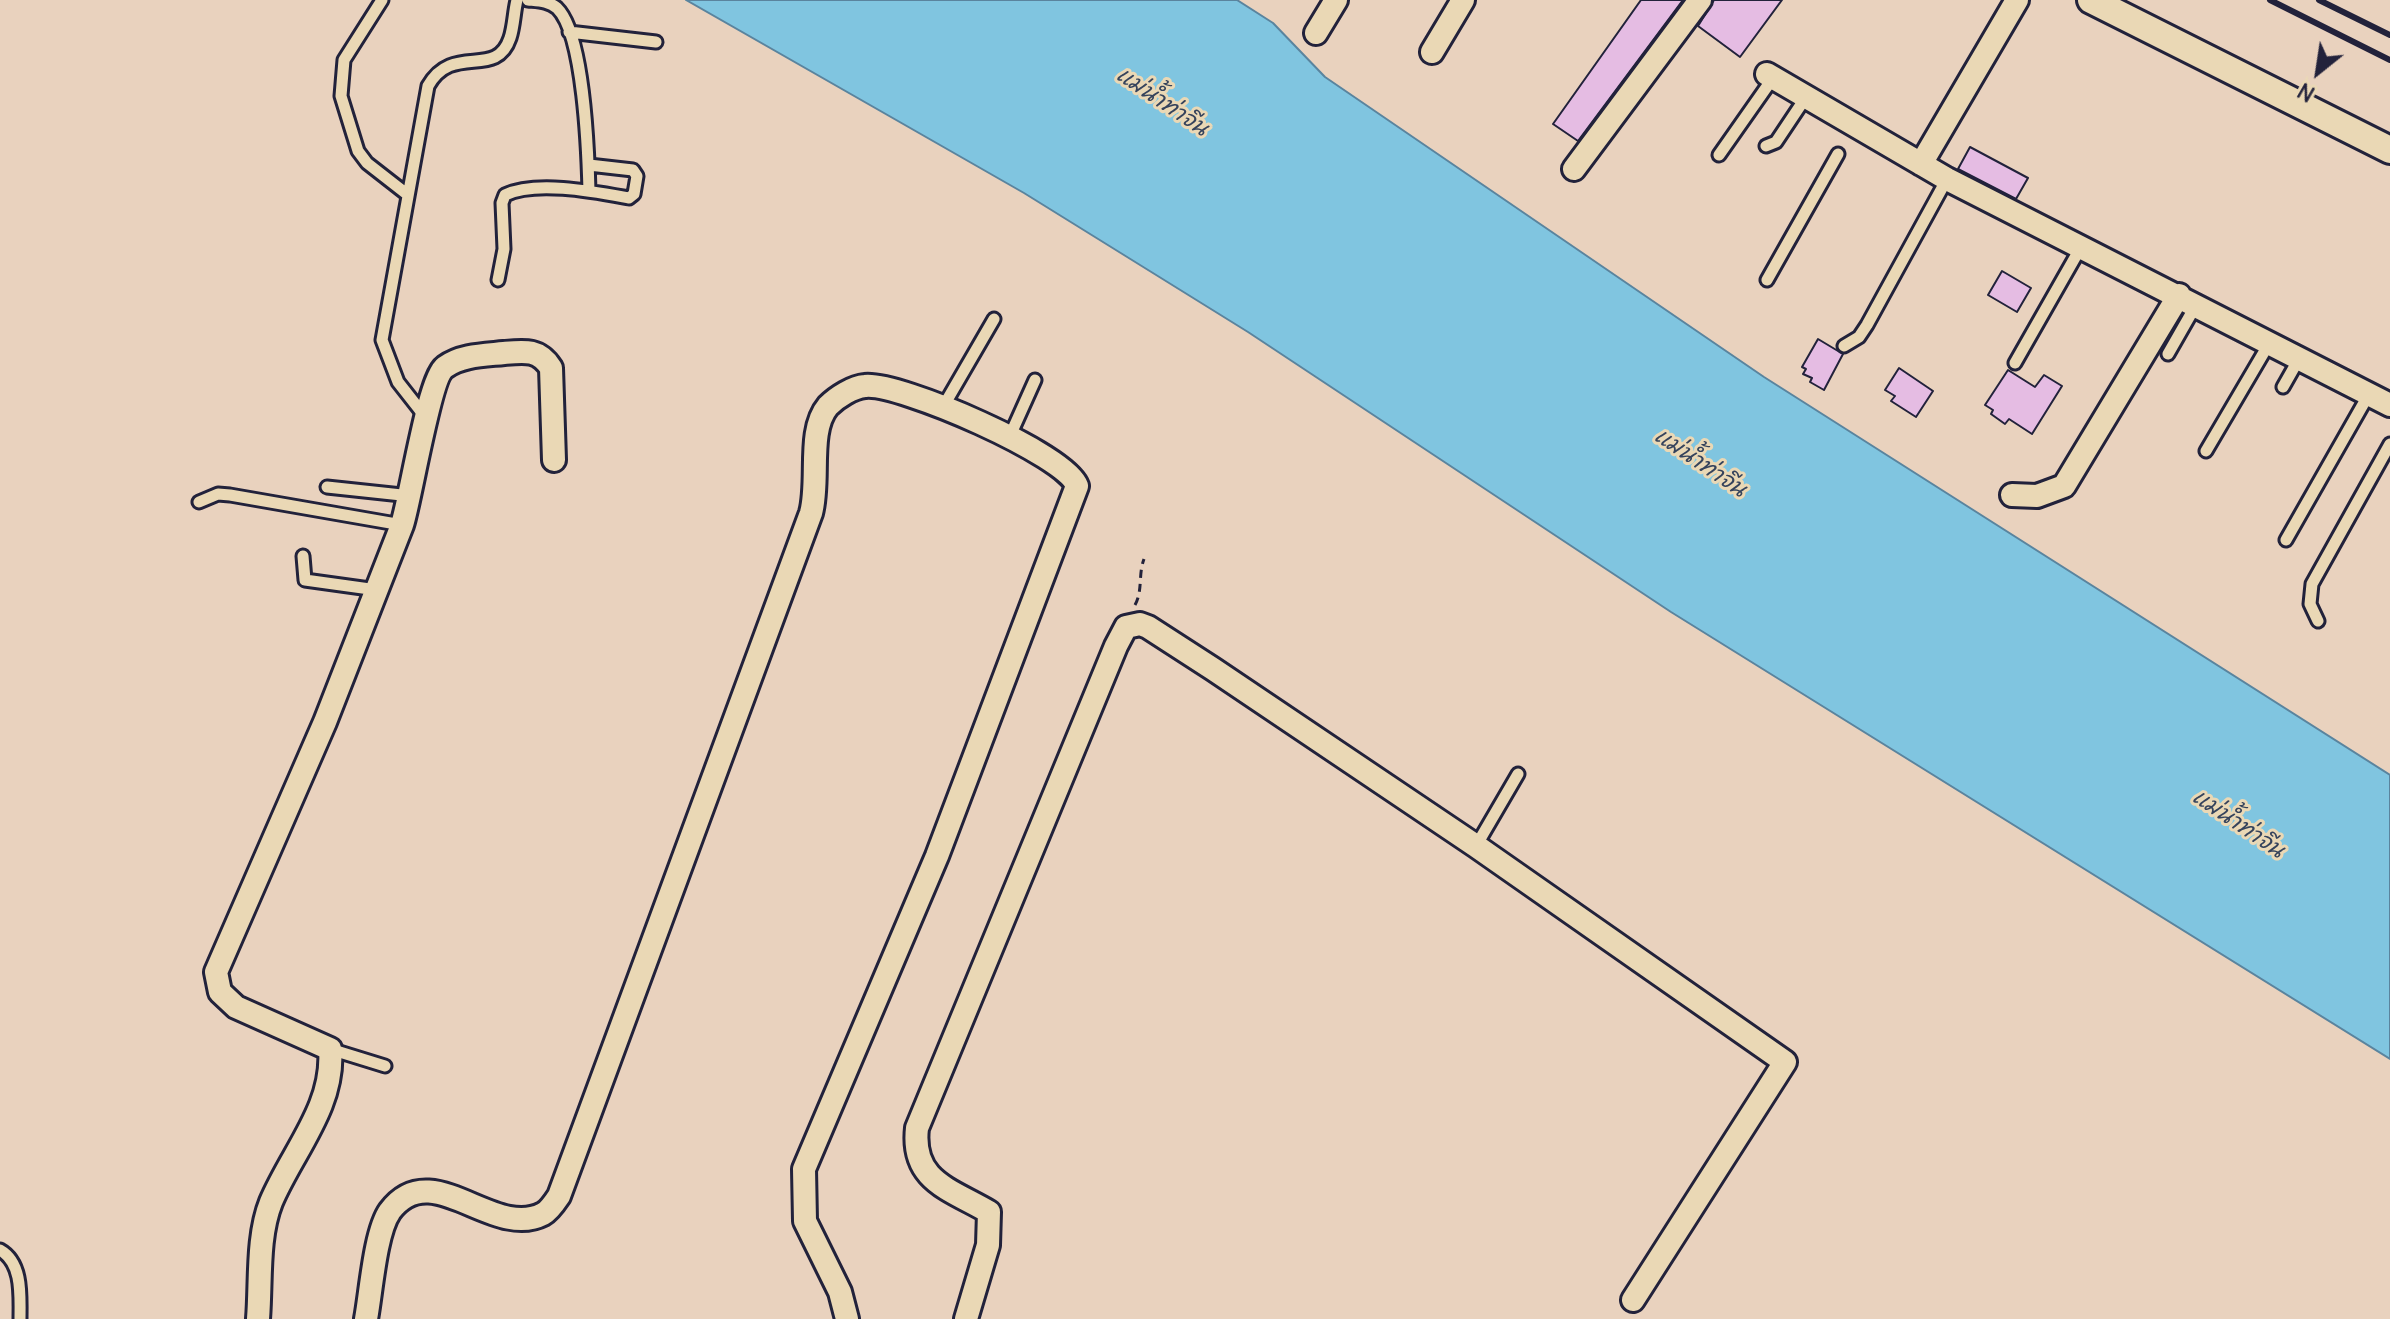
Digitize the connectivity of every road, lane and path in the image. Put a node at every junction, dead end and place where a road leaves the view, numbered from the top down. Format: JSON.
{"nodes":[{"id":1,"x":382,"y":0,"type":"edge"},
{"id":2,"x":517,"y":0,"type":"edge"},
{"id":3,"x":528,"y":0,"type":"edge"},
{"id":4,"x":1336,"y":0,"type":"edge"},
{"id":5,"x":1463,"y":0,"type":"edge"},
{"id":6,"x":1700,"y":0,"type":"edge"},
{"id":7,"x":2017,"y":0,"type":"edge"},
{"id":8,"x":2091,"y":0,"type":"edge"},
{"id":9,"x":569,"y":32,"type":"junction"},
{"id":10,"x":1316,"y":33,"type":"dead end"},
{"id":11,"x":656,"y":42,"type":"dead end"},
{"id":12,"x":1432,"y":52,"type":"dead end"},
{"id":13,"x":1770,"y":76,"type":"joint"},
{"id":14,"x":1806,"y":97,"type":"junction"},
{"id":15,"x":1766,"y":146,"type":"dead end"},
{"id":16,"x":2390,"y":150,"type":"edge"},
{"id":17,"x":1838,"y":154,"type":"dead end"},
{"id":18,"x":1719,"y":155,"type":"dead end"},
{"id":19,"x":1921,"y":164,"type":"junction"},
{"id":20,"x":589,"y":165,"type":"junction"},
{"id":21,"x":1574,"y":169,"type":"dead end"},
{"id":22,"x":1947,"y":179,"type":"junction"},
{"id":23,"x":589,"y":191,"type":"junction"},
{"id":24,"x":408,"y":195,"type":"junction"},
{"id":25,"x":2081,"y":247,"type":"junction"},
{"id":26,"x":498,"y":280,"type":"dead end"},
{"id":27,"x":1767,"y":280,"type":"dead end"},
{"id":28,"x":2188,"y":300,"type":"junction"},
{"id":29,"x":994,"y":319,"type":"dead end"},
{"id":30,"x":2270,"y":341,"type":"junction"},
{"id":31,"x":1844,"y":346,"type":"dead end"},
{"id":32,"x":2168,"y":354,"type":"dead end"},
{"id":33,"x":2300,"y":357,"type":"junction"},
{"id":34,"x":2015,"y":363,"type":"dead end"},
{"id":35,"x":1035,"y":380,"type":"dead end"},
{"id":36,"x":2283,"y":387,"type":"dead end"},
{"id":37,"x":2370,"y":393,"type":"junction"},
{"id":38,"x":2390,"y":405,"type":"edge"},
{"id":39,"x":948,"y":409,"type":"junction"},
{"id":40,"x":427,"y":419,"type":"junction"},
{"id":41,"x":1001,"y":433,"type":"junction"},
{"id":42,"x":2390,"y":444,"type":"edge"},
{"id":43,"x":2206,"y":451,"type":"dead end"},
{"id":44,"x":554,"y":460,"type":"dead end"},
{"id":45,"x":327,"y":487,"type":"dead end"},
{"id":46,"x":2012,"y":495,"type":"dead end"},
{"id":47,"x":411,"y":496,"type":"junction"},
{"id":48,"x":199,"y":502,"type":"dead end"},
{"id":49,"x":402,"y":525,"type":"junction"},
{"id":50,"x":2286,"y":540,"type":"dead end"},
{"id":51,"x":303,"y":556,"type":"dead end"},
{"id":52,"x":1144,"y":559,"type":"dead end"},
{"id":53,"x":377,"y":590,"type":"junction"},
{"id":54,"x":2318,"y":621,"type":"dead end"},
{"id":55,"x":1126,"y":627,"type":"junction"},
{"id":56,"x":1518,"y":774,"type":"dead end"},
{"id":57,"x":1476,"y":846,"type":"junction"},
{"id":58,"x":330,"y":1049,"type":"junction"},
{"id":59,"x":385,"y":1066,"type":"dead end"},
{"id":60,"x":0,"y":1250,"type":"edge"},
{"id":61,"x":1633,"y":1300,"type":"dead end"},
{"id":62,"x":20,"y":1319,"type":"edge"},
{"id":63,"x":258,"y":1319,"type":"edge"},
{"id":64,"x":366,"y":1319,"type":"edge"},
{"id":65,"x":847,"y":1319,"type":"edge"},
{"id":66,"x":966,"y":1319,"type":"edge"}],
"edges":[{"from":1,"to":24,"type":"lane"},
{"from":2,"to":24,"type":"lane"},
{"from":3,"to":9,"type":"lane"},
{"from":4,"to":10,"type":"street"},
{"from":5,"to":12,"type":"street"},
{"from":6,"to":21,"type":"street"},
{"from":7,"to":19,"type":"street"},
{"from":8,"to":16,"type":"street"},
{"from":9,"to":11,"type":"lane"},
{"from":9,"to":20,"type":"lane"},
{"from":13,"to":14,"type":"street"},
{"from":13,"to":18,"type":"lane"},
{"from":14,"to":15,"type":"lane"},
{"from":14,"to":19,"type":"street"},
{"from":17,"to":27,"type":"lane"},
{"from":19,"to":22,"type":"street"},
{"from":20,"to":23,"type":"lane"},
{"from":20,"to":23,"type":"lane"},
{"from":22,"to":25,"type":"street"},
{"from":22,"to":31,"type":"lane"},
{"from":23,"to":26,"type":"lane"},
{"from":24,"to":40,"type":"lane"},
{"from":25,"to":28,"type":"street"},
{"from":25,"to":34,"type":"lane"},
{"from":28,"to":30,"type":"street"},
{"from":28,"to":32,"type":"lane"},
{"from":28,"to":46,"type":"street"},
{"from":29,"to":39,"type":"lane"},
{"from":30,"to":33,"type":"street"},
{"from":30,"to":43,"type":"lane"},
{"from":33,"to":36,"type":"lane"},
{"from":33,"to":37,"type":"street"},
{"from":35,"to":41,"type":"lane"},
{"from":37,"to":38,"type":"street"},
{"from":37,"to":50,"type":"lane"},
{"from":39,"to":41,"type":"street"},
{"from":39,"to":64,"type":"street"},
{"from":40,"to":44,"type":"street"},
{"from":40,"to":47,"type":"street"},
{"from":41,"to":65,"type":"street"},
{"from":42,"to":54,"type":"lane"},
{"from":45,"to":47,"type":"lane"},
{"from":47,"to":49,"type":"street"},
{"from":48,"to":49,"type":"lane"},
{"from":49,"to":53,"type":"street"},
{"from":51,"to":53,"type":"lane"},
{"from":52,"to":55,"type":"path"},
{"from":53,"to":58,"type":"street"},
{"from":55,"to":57,"type":"street"},
{"from":55,"to":66,"type":"street"},
{"from":56,"to":57,"type":"lane"},
{"from":57,"to":61,"type":"street"},
{"from":58,"to":59,"type":"lane"},
{"from":58,"to":63,"type":"street"},
{"from":60,"to":62,"type":"lane"}]}
